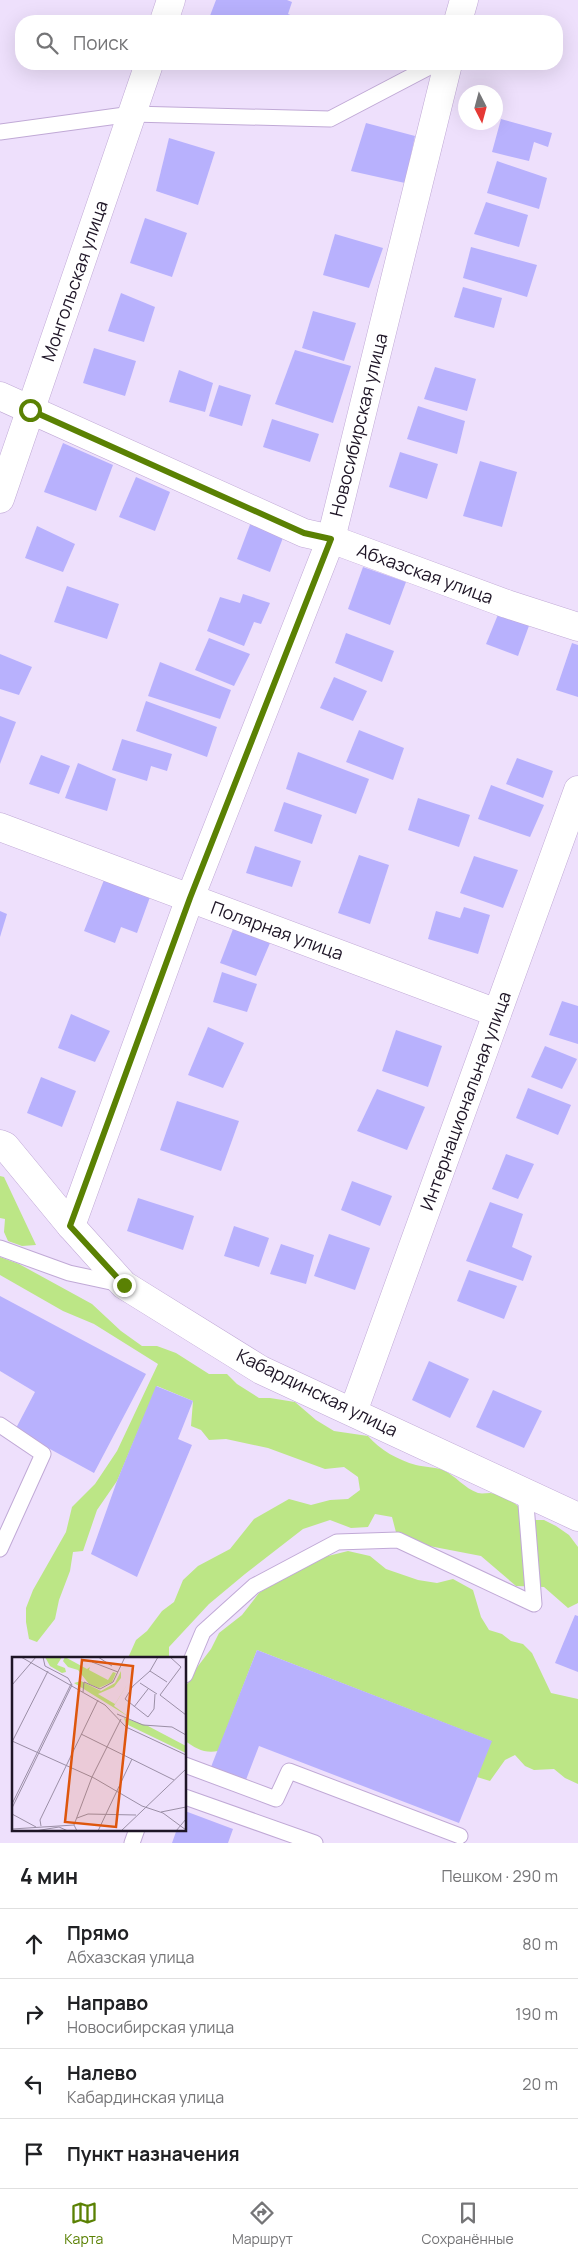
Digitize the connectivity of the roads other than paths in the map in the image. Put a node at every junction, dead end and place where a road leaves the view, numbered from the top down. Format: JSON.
{"nodes":[{"id":1,"x":171,"y":0,"type":"edge"},
{"id":2,"x":464,"y":0,"type":"edge"},
{"id":3,"x":166,"y":15,"type":"edge"},
{"id":4,"x":460,"y":15,"type":"edge"},
{"id":5,"x":147,"y":70,"type":"edge"},
{"id":6,"x":424,"y":70,"type":"edge"},
{"id":7,"x":447,"y":70,"type":"edge"},
{"id":8,"x":132,"y":114,"type":"junction"},
{"id":9,"x":0,"y":132,"type":"edge"},
{"id":10,"x":0,"y":396,"type":"edge"},
{"id":11,"x":30,"y":410,"type":"junction"},
{"id":12,"x":0,"y":499,"type":"edge"},
{"id":13,"x":331,"y":539,"type":"junction"},
{"id":14,"x":578,"y":628,"type":"edge"},
{"id":15,"x":578,"y":790,"type":"edge"},
{"id":16,"x":0,"y":827,"type":"edge"},
{"id":17,"x":190,"y":898,"type":"junction"},
{"id":18,"x":497,"y":1013,"type":"junction"},
{"id":19,"x":0,"y":1144,"type":"edge"},
{"id":20,"x":70,"y":1226,"type":"junction"},
{"id":21,"x":0,"y":1248,"type":"edge"},
{"id":22,"x":124,"y":1285,"type":"junction"},
{"id":23,"x":353,"y":1412,"type":"junction"},
{"id":24,"x":0,"y":1425,"type":"edge"},
{"id":25,"x":525,"y":1492,"type":"junction"},
{"id":26,"x":578,"y":1517,"type":"edge"},
{"id":27,"x":0,"y":1549,"type":"edge"},
{"id":28,"x":186,"y":1673,"type":"edge"},
{"id":29,"x":186,"y":1765,"type":"edge"},
{"id":30,"x":186,"y":1797,"type":"edge"},
{"id":31,"x":137,"y":1830,"type":"edge"},
{"id":32,"x":460,"y":1836,"type":"dead end"},
{"id":33,"x":132,"y":1843,"type":"edge"},
{"id":34,"x":315,"y":1843,"type":"edge"}],
"edges":[{"from":1,"to":3,"type":"street"},
{"from":2,"to":4,"type":"street"},
{"from":5,"to":8,"type":"street","name":"Монгольская улица"},
{"from":6,"to":8,"type":"lane"},
{"from":7,"to":13,"type":"street","name":"Новосибирская улица"},
{"from":8,"to":9,"type":"lane"},
{"from":8,"to":11,"type":"street","name":"Монгольская улица"},
{"from":10,"to":11,"type":"street","name":"Абхазская улица"},
{"from":11,"to":12,"type":"street","name":"Монгольская улица"},
{"from":11,"to":13,"type":"street","name":"Абхазская улица"},
{"from":13,"to":14,"type":"street","name":"Абхазская улица"},
{"from":13,"to":17,"type":"street","name":"Новосибирская улица"},
{"from":15,"to":18,"type":"street","name":"Интернациональная улица"},
{"from":16,"to":17,"type":"street","name":"Полярная улица"},
{"from":17,"to":18,"type":"street","name":"Полярная улица"},
{"from":17,"to":20,"type":"street","name":"Новосибирская улица"},
{"from":18,"to":23,"type":"street","name":"Интернациональная улица"},
{"from":19,"to":20,"type":"street","name":"Кабардинская улица"},
{"from":20,"to":22,"type":"street","name":"Кабардинская улица"},
{"from":21,"to":22,"type":"lane"},
{"from":22,"to":23,"type":"street","name":"Кабардинская улица"},
{"from":23,"to":25,"type":"street","name":"Кабардинская улица"},
{"from":24,"to":27,"type":"lane"},
{"from":25,"to":26,"type":"street","name":"Кабардинская улица"},
{"from":25,"to":28,"type":"lane"},
{"from":29,"to":32,"type":"lane"},
{"from":30,"to":34,"type":"lane"},
{"from":31,"to":33,"type":"lane"}]}
